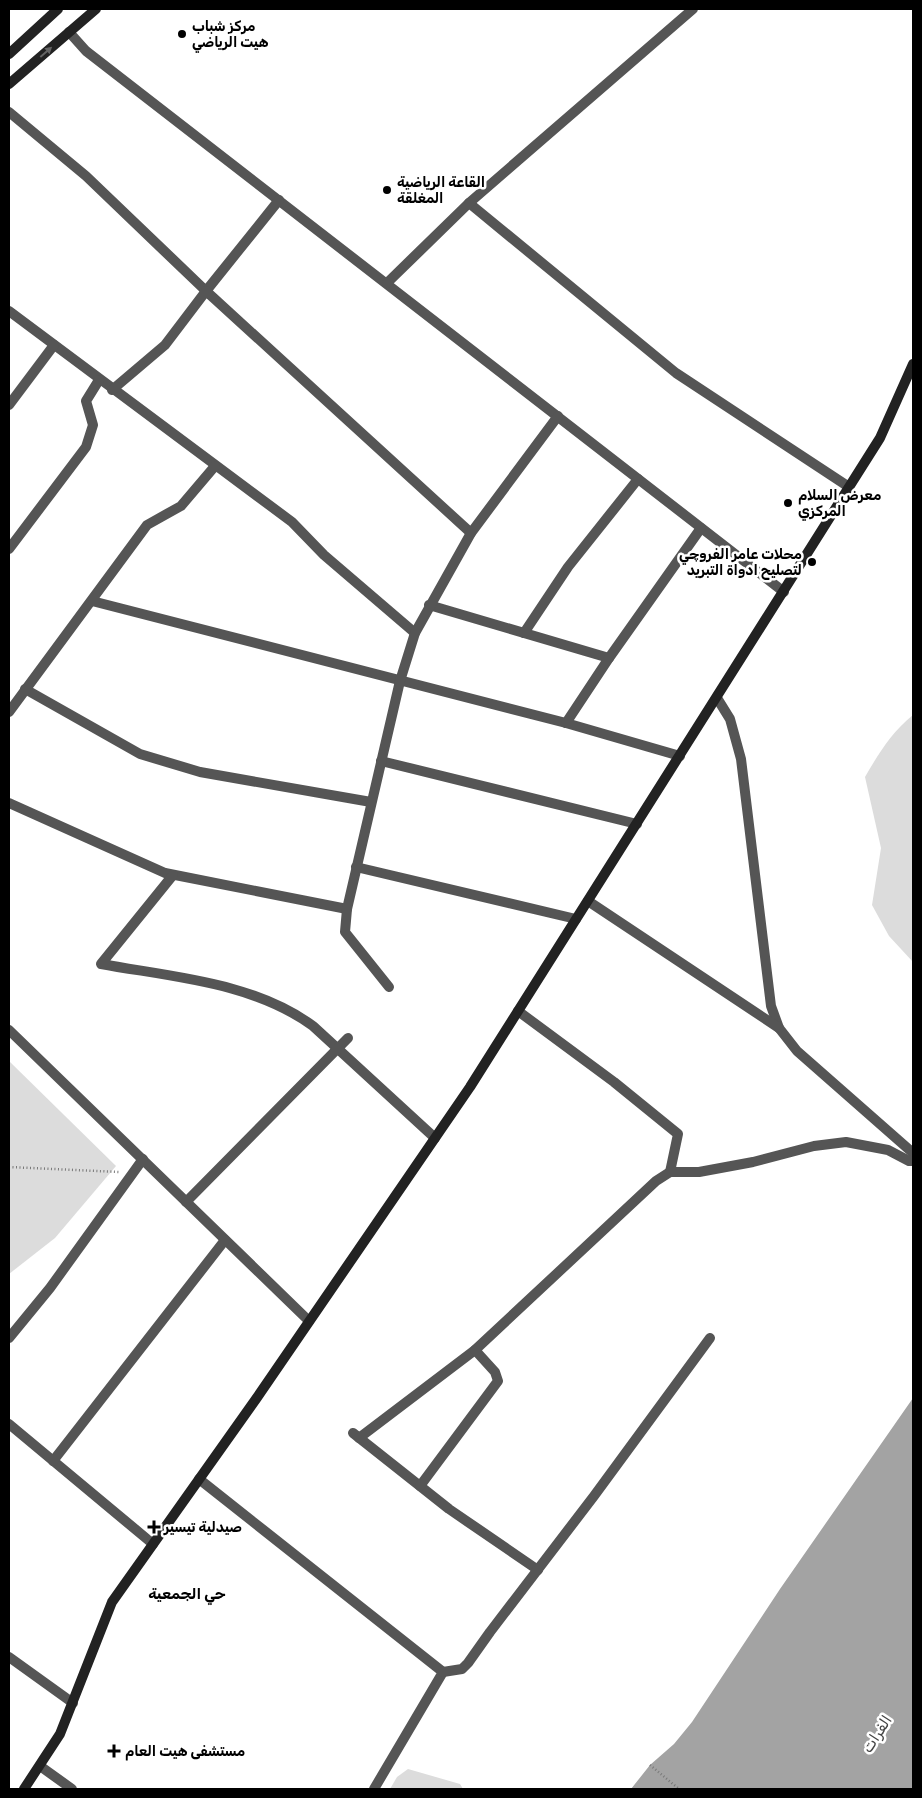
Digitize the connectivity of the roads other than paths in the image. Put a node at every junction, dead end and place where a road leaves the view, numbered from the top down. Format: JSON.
{"nodes":[{"id":1,"x":58,"y":9,"type":"edge"},
{"id":2,"x":96,"y":9,"type":"edge"},
{"id":3,"x":693,"y":9,"type":"edge"},
{"id":4,"x":69,"y":32,"type":"junction"},
{"id":5,"x":9,"y":54,"type":"edge"},
{"id":6,"x":9,"y":84,"type":"edge"},
{"id":7,"x":9,"y":112,"type":"edge"},
{"id":8,"x":279,"y":200,"type":"junction"},
{"id":9,"x":470,"y":202,"type":"junction"},
{"id":10,"x":387,"y":283,"type":"junction"},
{"id":11,"x":206,"y":292,"type":"junction"},
{"id":12,"x":9,"y":311,"type":"edge"},
{"id":13,"x":54,"y":345,"type":"junction"},
{"id":14,"x":913,"y":364,"type":"edge"},
{"id":15,"x":100,"y":380,"type":"junction"},
{"id":16,"x":112,"y":390,"type":"junction"},
{"id":17,"x":9,"y":405,"type":"edge"},
{"id":18,"x":558,"y":416,"type":"junction"},
{"id":19,"x":215,"y":466,"type":"junction"},
{"id":20,"x":638,"y":479,"type":"junction"},
{"id":21,"x":849,"y":487,"type":"junction"},
{"id":22,"x":701,"y":528,"type":"junction"},
{"id":23,"x":471,"y":533,"type":"junction"},
{"id":24,"x":9,"y":550,"type":"edge"},
{"id":25,"x":784,"y":592,"type":"junction"},
{"id":26,"x":92,"y":601,"type":"junction"},
{"id":27,"x":429,"y":605,"type":"junction"},
{"id":28,"x":415,"y":633,"type":"junction"},
{"id":29,"x":524,"y":633,"type":"junction"},
{"id":30,"x":609,"y":658,"type":"junction"},
{"id":31,"x":400,"y":681,"type":"junction"},
{"id":32,"x":25,"y":689,"type":"junction"},
{"id":33,"x":717,"y":698,"type":"junction"},
{"id":34,"x":9,"y":712,"type":"edge"},
{"id":35,"x":566,"y":723,"type":"junction"},
{"id":36,"x":680,"y":756,"type":"junction"},
{"id":37,"x":381,"y":761,"type":"junction"},
{"id":38,"x":372,"y":802,"type":"junction"},
{"id":39,"x":9,"y":803,"type":"edge"},
{"id":40,"x":637,"y":824,"type":"junction"},
{"id":41,"x":356,"y":867,"type":"junction"},
{"id":42,"x":173,"y":874,"type":"junction"},
{"id":43,"x":588,"y":901,"type":"junction"},
{"id":44,"x":347,"y":909,"type":"junction"},
{"id":45,"x":576,"y":920,"type":"junction"},
{"id":46,"x":389,"y":987,"type":"dead end"},
{"id":47,"x":518,"y":1011,"type":"junction"},
{"id":48,"x":779,"y":1028,"type":"junction"},
{"id":49,"x":9,"y":1030,"type":"edge"},
{"id":50,"x":348,"y":1038,"type":"dead end"},
{"id":51,"x":336,"y":1049,"type":"junction"},
{"id":52,"x":435,"y":1138,"type":"junction"},
{"id":53,"x":913,"y":1153,"type":"edge"},
{"id":54,"x":142,"y":1160,"type":"junction"},
{"id":55,"x":913,"y":1162,"type":"edge"},
{"id":56,"x":670,"y":1172,"type":"junction"},
{"id":57,"x":186,"y":1202,"type":"junction"},
{"id":58,"x":225,"y":1240,"type":"junction"},
{"id":59,"x":309,"y":1321,"type":"junction"},
{"id":60,"x":9,"y":1338,"type":"edge"},
{"id":61,"x":710,"y":1338,"type":"dead end"},
{"id":62,"x":475,"y":1350,"type":"junction"},
{"id":63,"x":9,"y":1424,"type":"edge"},
{"id":64,"x":52,"y":1461,"type":"junction"},
{"id":65,"x":199,"y":1479,"type":"junction"},
{"id":66,"x":420,"y":1486,"type":"junction"},
{"id":67,"x":153,"y":1544,"type":"junction"},
{"id":68,"x":538,"y":1570,"type":"junction"},
{"id":69,"x":9,"y":1657,"type":"edge"},
{"id":70,"x":443,"y":1672,"type":"junction"},
{"id":71,"x":73,"y":1703,"type":"junction"},
{"id":72,"x":40,"y":1766,"type":"junction"},
{"id":73,"x":24,"y":1789,"type":"edge"},
{"id":74,"x":72,"y":1789,"type":"edge"},
{"id":75,"x":374,"y":1789,"type":"edge"}],
"edges":[{"from":1,"to":5,"type":"street"},
{"from":2,"to":4,"type":"street"},
{"from":3,"to":9,"type":"street"},
{"from":6,"to":4,"type":"street","one_way":true},
{"from":4,"to":8,"type":"street"},
{"from":7,"to":11,"type":"street"},
{"from":8,"to":10,"type":"street"},
{"from":8,"to":11,"type":"street"},
{"from":9,"to":10,"type":"street"},
{"from":9,"to":21,"type":"street"},
{"from":10,"to":18,"type":"street"},
{"from":11,"to":16,"type":"street"},
{"from":11,"to":23,"type":"street"},
{"from":12,"to":13,"type":"street"},
{"from":13,"to":15,"type":"street"},
{"from":13,"to":17,"type":"street"},
{"from":14,"to":21,"type":"street"},
{"from":15,"to":16,"type":"street"},
{"from":15,"to":24,"type":"street"},
{"from":16,"to":19,"type":"street"},
{"from":18,"to":20,"type":"street"},
{"from":18,"to":23,"type":"street"},
{"from":19,"to":26,"type":"street"},
{"from":19,"to":28,"type":"street"},
{"from":20,"to":22,"type":"street"},
{"from":20,"to":29,"type":"street"},
{"from":21,"to":25,"type":"street"},
{"from":22,"to":25,"type":"street"},
{"from":22,"to":30,"type":"street"},
{"from":23,"to":27,"type":"street"},
{"from":25,"to":33,"type":"street"},
{"from":26,"to":31,"type":"street"},
{"from":26,"to":32,"type":"street"},
{"from":27,"to":28,"type":"street"},
{"from":27,"to":29,"type":"street"},
{"from":28,"to":31,"type":"street"},
{"from":29,"to":30,"type":"street"},
{"from":30,"to":35,"type":"street"},
{"from":31,"to":35,"type":"street"},
{"from":31,"to":37,"type":"street"},
{"from":32,"to":34,"type":"street"},
{"from":32,"to":38,"type":"street"},
{"from":33,"to":36,"type":"street"},
{"from":33,"to":48,"type":"street"},
{"from":35,"to":36,"type":"street"},
{"from":36,"to":40,"type":"street"},
{"from":37,"to":38,"type":"street"},
{"from":37,"to":40,"type":"street"},
{"from":38,"to":41,"type":"street"},
{"from":39,"to":42,"type":"street"},
{"from":40,"to":43,"type":"street"},
{"from":41,"to":44,"type":"street"},
{"from":41,"to":45,"type":"street"},
{"from":42,"to":44,"type":"street"},
{"from":42,"to":51,"type":"street"},
{"from":43,"to":45,"type":"street"},
{"from":43,"to":48,"type":"street"},
{"from":44,"to":46,"type":"street"},
{"from":45,"to":47,"type":"street"},
{"from":47,"to":52,"type":"street"},
{"from":47,"to":56,"type":"street"},
{"from":48,"to":53,"type":"street"},
{"from":49,"to":54,"type":"street"},
{"from":50,"to":51,"type":"street"},
{"from":51,"to":52,"type":"street"},
{"from":51,"to":57,"type":"street"},
{"from":52,"to":59,"type":"street"},
{"from":54,"to":57,"type":"street"},
{"from":54,"to":60,"type":"street"},
{"from":55,"to":56,"type":"street"},
{"from":56,"to":62,"type":"street"},
{"from":57,"to":58,"type":"street"},
{"from":58,"to":59,"type":"street"},
{"from":58,"to":64,"type":"street"},
{"from":59,"to":65,"type":"street"},
{"from":61,"to":68,"type":"street"},
{"from":62,"to":66,"type":"street"},
{"from":62,"to":66,"type":"street"},
{"from":63,"to":64,"type":"street"},
{"from":64,"to":67,"type":"street"},
{"from":65,"to":67,"type":"street"},
{"from":65,"to":70,"type":"street"},
{"from":66,"to":68,"type":"street"},
{"from":67,"to":71,"type":"street"},
{"from":68,"to":70,"type":"street"},
{"from":69,"to":71,"type":"street"},
{"from":70,"to":75,"type":"street"},
{"from":71,"to":72,"type":"street"},
{"from":72,"to":73,"type":"street"},
{"from":72,"to":74,"type":"street"}]}
